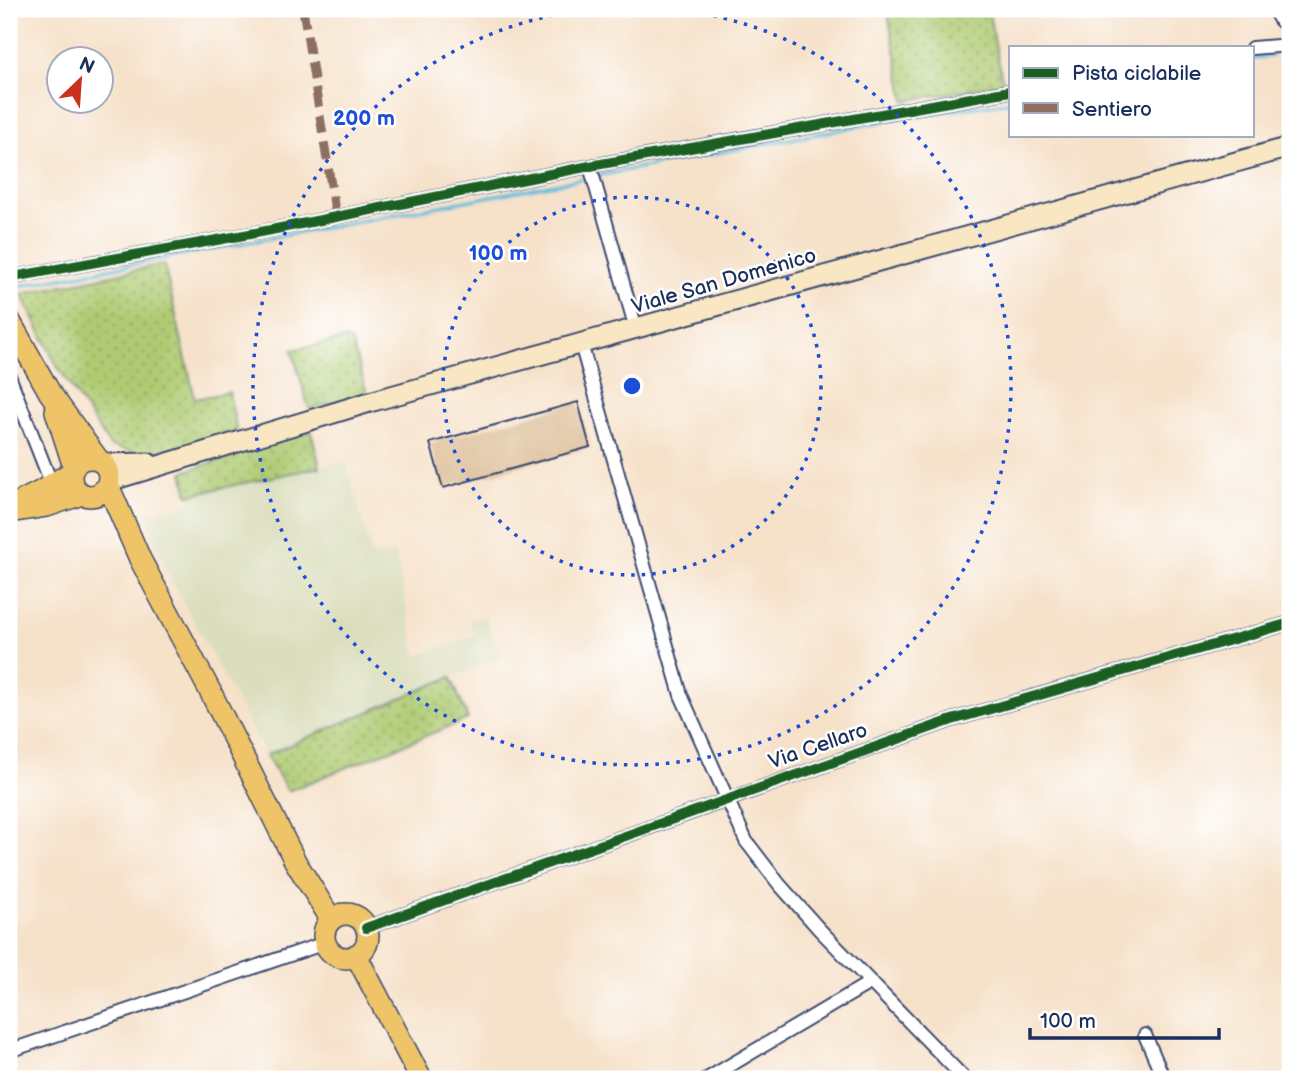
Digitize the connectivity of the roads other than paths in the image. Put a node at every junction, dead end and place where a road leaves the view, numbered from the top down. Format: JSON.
{"nodes":[{"id":1,"x":1273,"y":9,"type":"edge"},
{"id":2,"x":1290,"y":28,"type":"edge"},
{"id":3,"x":1290,"y":45,"type":"edge"},
{"id":4,"x":1254,"y":48,"type":"edge"},
{"id":5,"x":1009,"y":91,"type":"edge"},
{"id":6,"x":1290,"y":147,"type":"edge"},
{"id":7,"x":593,"y":173,"type":"junction"},
{"id":8,"x":9,"y":273,"type":"edge"},
{"id":9,"x":9,"y":320,"type":"edge"},
{"id":10,"x":636,"y":329,"type":"junction"},
{"id":11,"x":581,"y":344,"type":"junction"},
{"id":12,"x":9,"y":376,"type":"edge"},
{"id":13,"x":50,"y":393,"type":"junction"},
{"id":14,"x":73,"y":470,"type":"junction"},
{"id":15,"x":105,"y":472,"type":"junction"},
{"id":16,"x":52,"y":485,"type":"junction"},
{"id":17,"x":85,"y":495,"type":"junction"},
{"id":18,"x":9,"y":510,"type":"edge"},
{"id":19,"x":134,"y":546,"type":"junction"},
{"id":20,"x":1290,"y":623,"type":"edge"},
{"id":21,"x":726,"y":798,"type":"junction"},
{"id":22,"x":331,"y":919,"type":"junction"},
{"id":23,"x":366,"y":928,"type":"junction"},
{"id":24,"x":325,"y":943,"type":"junction"},
{"id":25,"x":356,"y":955,"type":"junction"},
{"id":26,"x":871,"y":982,"type":"junction"},
{"id":27,"x":1145,"y":1035,"type":"dead end"},
{"id":28,"x":9,"y":1052,"type":"edge"},
{"id":29,"x":421,"y":1079,"type":"edge"},
{"id":30,"x":707,"y":1079,"type":"edge"},
{"id":31,"x":965,"y":1079,"type":"edge"},
{"id":32,"x":1164,"y":1079,"type":"edge"}],
"edges":[{"from":1,"to":2,"type":"street"},
{"from":3,"to":4,"type":"street"},
{"from":5,"to":7,"type":"street"},
{"from":6,"to":10,"type":"main road","name":"Viale San Domenico"},
{"from":7,"to":8,"type":"street"},
{"from":7,"to":10,"type":"street"},
{"from":9,"to":13,"type":"main road"},
{"from":10,"to":11,"type":"main road","name":"Viale San Domenico"},
{"from":11,"to":15,"type":"main road","name":"Viale San Domenico"},
{"from":11,"to":21,"type":"street"},
{"from":12,"to":16,"type":"street"},
{"from":13,"to":14,"type":"main road"},
{"from":13,"to":15,"type":"main road"},
{"from":14,"to":15,"type":"main road"},
{"from":14,"to":16,"type":"main road"},
{"from":14,"to":17,"type":"main road"},
{"from":15,"to":17,"type":"main road"},
{"from":15,"to":19,"type":"main road"},
{"from":16,"to":18,"type":"main road"},
{"from":17,"to":18,"type":"main road"},
{"from":17,"to":19,"type":"main road"},
{"from":19,"to":22,"type":"main road"},
{"from":20,"to":21,"type":"street","name":"Via Cellaro"},
{"from":21,"to":23,"type":"street","name":"Via Cellaro"},
{"from":21,"to":26,"type":"street"},
{"from":22,"to":23,"type":"main road"},
{"from":22,"to":24,"type":"main road"},
{"from":23,"to":25,"type":"main road"},
{"from":24,"to":25,"type":"main road"},
{"from":24,"to":28,"type":"street"},
{"from":25,"to":29,"type":"main road"},
{"from":26,"to":30,"type":"street"},
{"from":26,"to":31,"type":"street"},
{"from":27,"to":32,"type":"street"}]}
